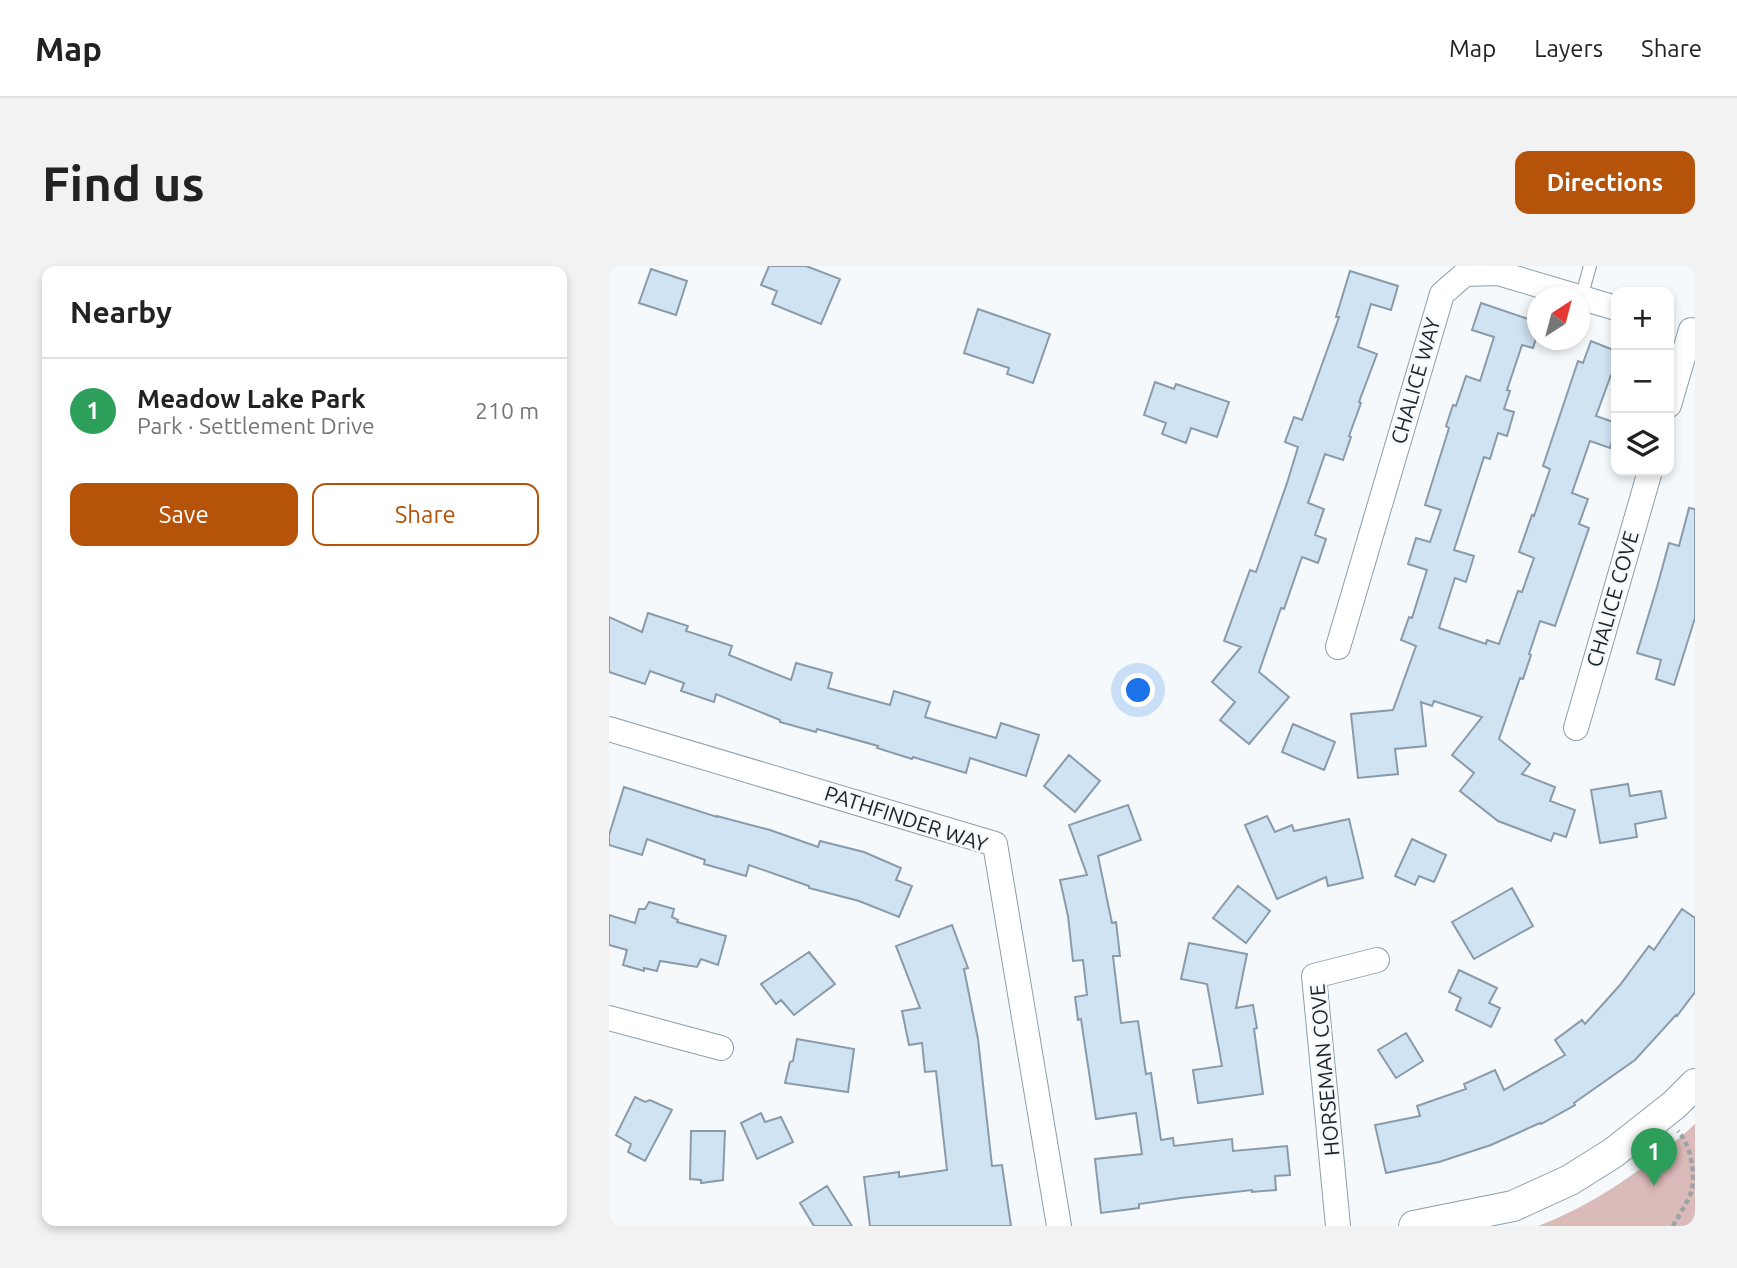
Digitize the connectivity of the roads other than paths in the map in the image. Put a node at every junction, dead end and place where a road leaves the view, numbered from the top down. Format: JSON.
{"nodes":[{"id":1,"x":1590,"y":266,"type":"edge"},
{"id":2,"x":1544,"y":287,"type":"edge"},
{"id":3,"x":1584,"y":287,"type":"edge"},
{"id":4,"x":1590,"y":301,"type":"edge"},
{"id":5,"x":1611,"y":307,"type":"edge"},
{"id":6,"x":1685,"y":328,"type":"edge"},
{"id":7,"x":1674,"y":381,"type":"edge"},
{"id":8,"x":1649,"y":476,"type":"edge"},
{"id":9,"x":1338,"y":647,"type":"dead end"},
{"id":10,"x":1576,"y":728,"type":"dead end"},
{"id":11,"x":609,"y":729,"type":"edge"},
{"id":12,"x":1377,"y":961,"type":"dead end"},
{"id":13,"x":609,"y":1018,"type":"edge"},
{"id":14,"x":720,"y":1048,"type":"dead end"},
{"id":15,"x":1695,"y":1084,"type":"edge"},
{"id":16,"x":1059,"y":1226,"type":"edge"},
{"id":17,"x":1338,"y":1226,"type":"edge"},
{"id":18,"x":1414,"y":1226,"type":"edge"}],
"edges":[{"from":1,"to":3,"type":"lane"},
{"from":2,"to":9,"type":"street","name":"CHALICE WAY"},
{"from":4,"to":5,"type":"street","name":"CHALICE WAY"},
{"from":6,"to":7,"type":"street"},
{"from":8,"to":10,"type":"street","name":"CHALICE COVE"},
{"from":11,"to":16,"type":"street","name":"PATHFINDER WAY"},
{"from":12,"to":17,"type":"street","name":"HORSEMAN COVE"},
{"from":13,"to":14,"type":"street"},
{"from":15,"to":18,"type":"street"}]}
